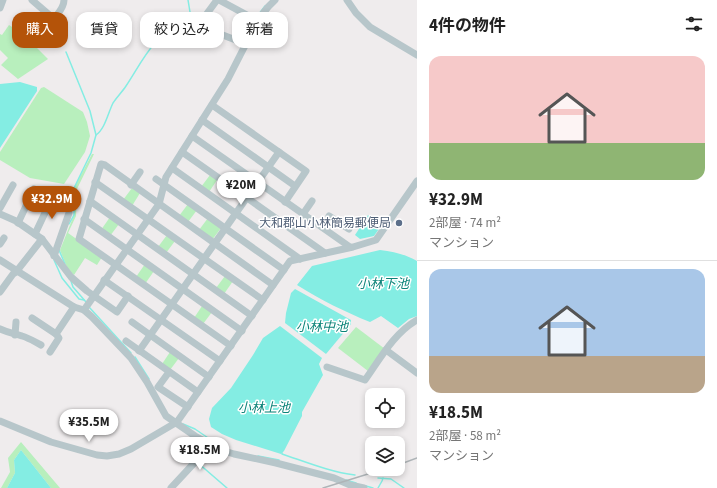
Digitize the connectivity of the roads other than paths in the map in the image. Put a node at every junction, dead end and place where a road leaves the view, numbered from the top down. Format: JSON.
{"nodes":[{"id":1,"x":3,"y":0,"type":"edge"},
{"id":2,"x":32,"y":0,"type":"edge"},
{"id":3,"x":64,"y":0,"type":"edge"},
{"id":4,"x":218,"y":0,"type":"edge"},
{"id":5,"x":347,"y":0,"type":"edge"},
{"id":6,"x":271,"y":1,"type":"edge"},
{"id":7,"x":0,"y":8,"type":"edge"},
{"id":8,"x":241,"y":12,"type":"edge"},
{"id":9,"x":263,"y":12,"type":"edge"},
{"id":10,"x":232,"y":39,"type":"edge"},
{"id":11,"x":244,"y":48,"type":"edge"},
{"id":12,"x":417,"y":55,"type":"edge"},
{"id":13,"x":212,"y":105,"type":"junction"},
{"id":14,"x":202,"y":120,"type":"junction"},
{"id":15,"x":192,"y":136,"type":"junction"},
{"id":16,"x":182,"y":152,"type":"junction"},
{"id":17,"x":279,"y":152,"type":"junction"},
{"id":18,"x":268,"y":167,"type":"junction"},
{"id":19,"x":172,"y":168,"type":"junction"},
{"id":20,"x":140,"y":172,"type":"dead end"},
{"id":21,"x":156,"y":180,"type":"dead end"},
{"id":22,"x":417,"y":181,"type":"edge"},
{"id":23,"x":95,"y":182,"type":"junction"},
{"id":24,"x":258,"y":182,"type":"junction"},
{"id":25,"x":131,"y":184,"type":"junction"},
{"id":26,"x":164,"y":185,"type":"junction"},
{"id":27,"x":295,"y":186,"type":"junction"},
{"id":28,"x":34,"y":189,"type":"dead end"},
{"id":29,"x":13,"y":190,"type":"dead end"},
{"id":30,"x":52,"y":198,"type":"dead end"},
{"id":31,"x":246,"y":198,"type":"junction"},
{"id":32,"x":90,"y":201,"type":"junction"},
{"id":33,"x":312,"y":201,"type":"dead end"},
{"id":34,"x":285,"y":202,"type":"junction"},
{"id":35,"x":159,"y":204,"type":"junction"},
{"id":36,"x":0,"y":208,"type":"edge"},
{"id":37,"x":69,"y":213,"type":"dead end"},
{"id":38,"x":236,"y":213,"type":"junction"},
{"id":39,"x":303,"y":214,"type":"junction"},
{"id":40,"x":1,"y":216,"type":"edge"},
{"id":41,"x":329,"y":216,"type":"dead end"},
{"id":42,"x":84,"y":219,"type":"junction"},
{"id":43,"x":148,"y":219,"type":"junction"},
{"id":44,"x":338,"y":220,"type":"junction"},
{"id":45,"x":18,"y":223,"type":"junction"},
{"id":46,"x":225,"y":228,"type":"junction"},
{"id":47,"x":349,"y":229,"type":"dead end"},
{"id":48,"x":328,"y":232,"type":"junction"},
{"id":49,"x":35,"y":234,"type":"junction"},
{"id":50,"x":138,"y":234,"type":"junction"},
{"id":51,"x":42,"y":239,"type":"junction"},
{"id":52,"x":214,"y":244,"type":"junction"},
{"id":53,"x":350,"y":248,"type":"junction"},
{"id":54,"x":127,"y":250,"type":"junction"},
{"id":55,"x":325,"y":253,"type":"junction"},
{"id":56,"x":54,"y":256,"type":"junction"},
{"id":57,"x":204,"y":258,"type":"junction"},
{"id":58,"x":300,"y":259,"type":"junction"},
{"id":59,"x":0,"y":260,"type":"edge"},
{"id":60,"x":116,"y":265,"type":"junction"},
{"id":61,"x":18,"y":270,"type":"junction"},
{"id":62,"x":284,"y":270,"type":"junction"},
{"id":63,"x":193,"y":274,"type":"junction"},
{"id":64,"x":104,"y":280,"type":"junction"},
{"id":65,"x":274,"y":285,"type":"junction"},
{"id":66,"x":1,"y":288,"type":"edge"},
{"id":67,"x":182,"y":289,"type":"junction"},
{"id":68,"x":128,"y":296,"type":"junction"},
{"id":69,"x":91,"y":298,"type":"junction"},
{"id":70,"x":263,"y":300,"type":"junction"},
{"id":71,"x":172,"y":304,"type":"junction"},
{"id":72,"x":74,"y":307,"type":"junction"},
{"id":73,"x":84,"y":309,"type":"junction"},
{"id":74,"x":252,"y":316,"type":"junction"},
{"id":75,"x":32,"y":318,"type":"dead end"},
{"id":76,"x":161,"y":320,"type":"junction"},
{"id":77,"x":417,"y":320,"type":"edge"},
{"id":78,"x":16,"y":322,"type":"dead end"},
{"id":79,"x":132,"y":322,"type":"dead end"},
{"id":80,"x":0,"y":329,"type":"edge"},
{"id":81,"x":242,"y":331,"type":"junction"},
{"id":82,"x":56,"y":334,"type":"junction"},
{"id":83,"x":15,"y":335,"type":"junction"},
{"id":84,"x":150,"y":335,"type":"junction"},
{"id":85,"x":126,"y":341,"type":"dead end"},
{"id":86,"x":41,"y":345,"type":"dead end"},
{"id":87,"x":231,"y":346,"type":"junction"},
{"id":88,"x":139,"y":350,"type":"junction"},
{"id":89,"x":386,"y":350,"type":"junction"},
{"id":90,"x":50,"y":352,"type":"dead end"},
{"id":91,"x":220,"y":361,"type":"junction"},
{"id":92,"x":327,"y":367,"type":"dead end"},
{"id":93,"x":169,"y":372,"type":"junction"},
{"id":94,"x":417,"y":373,"type":"edge"},
{"id":95,"x":209,"y":377,"type":"junction"},
{"id":96,"x":198,"y":392,"type":"junction"},
{"id":97,"x":188,"y":407,"type":"junction"},
{"id":98,"x":0,"y":421,"type":"edge"},
{"id":99,"x":177,"y":422,"type":"junction"},
{"id":100,"x":199,"y":439,"type":"junction"},
{"id":101,"x":171,"y":488,"type":"edge"},
{"id":102,"x":364,"y":488,"type":"edge"}],
"edges":[{"from":1,"to":7,"type":"street"},
{"from":2,"to":3,"type":"street"},
{"from":4,"to":8,"type":"street"},
{"from":4,"to":10,"type":"street"},
{"from":5,"to":12,"type":"street"},
{"from":6,"to":9,"type":"street"},
{"from":11,"to":13,"type":"street"},
{"from":13,"to":14,"type":"street"},
{"from":13,"to":17,"type":"street"},
{"from":14,"to":15,"type":"street"},
{"from":14,"to":18,"type":"street"},
{"from":15,"to":16,"type":"street"},
{"from":15,"to":24,"type":"street"},
{"from":16,"to":19,"type":"street"},
{"from":16,"to":31,"type":"street"},
{"from":17,"to":18,"type":"street"},
{"from":17,"to":27,"type":"street"},
{"from":18,"to":24,"type":"street"},
{"from":18,"to":27,"type":"street"},
{"from":19,"to":26,"type":"street"},
{"from":19,"to":38,"type":"street"},
{"from":20,"to":25,"type":"street"},
{"from":21,"to":26,"type":"street"},
{"from":22,"to":53,"type":"street"},
{"from":23,"to":25,"type":"street"},
{"from":23,"to":32,"type":"street"},
{"from":23,"to":43,"type":"street"},
{"from":24,"to":31,"type":"street"},
{"from":24,"to":34,"type":"street"},
{"from":25,"to":35,"type":"street"},
{"from":26,"to":35,"type":"street"},
{"from":26,"to":46,"type":"street"},
{"from":27,"to":34,"type":"street"},
{"from":28,"to":45,"type":"street"},
{"from":29,"to":36,"type":"street"},
{"from":30,"to":49,"type":"street"},
{"from":31,"to":38,"type":"street"},
{"from":31,"to":55,"type":"street"},
{"from":32,"to":42,"type":"street"},
{"from":32,"to":50,"type":"street"},
{"from":33,"to":39,"type":"street"},
{"from":34,"to":39,"type":"street"},
{"from":35,"to":43,"type":"street"},
{"from":35,"to":52,"type":"street"},
{"from":37,"to":56,"type":"street"},
{"from":38,"to":46,"type":"street"},
{"from":38,"to":58,"type":"street"},
{"from":39,"to":48,"type":"street"},
{"from":40,"to":45,"type":"street"},
{"from":41,"to":44,"type":"street"},
{"from":42,"to":54,"type":"street"},
{"from":42,"to":60,"type":"street"},
{"from":43,"to":50,"type":"street"},
{"from":43,"to":57,"type":"street"},
{"from":44,"to":47,"type":"street"},
{"from":44,"to":48,"type":"street"},
{"from":45,"to":49,"type":"street"},
{"from":46,"to":52,"type":"street"},
{"from":46,"to":62,"type":"street"},
{"from":48,"to":53,"type":"street"},
{"from":49,"to":51,"type":"street"},
{"from":50,"to":54,"type":"street"},
{"from":50,"to":63,"type":"street"},
{"from":51,"to":56,"type":"street"},
{"from":51,"to":61,"type":"street"},
{"from":52,"to":57,"type":"street"},
{"from":52,"to":65,"type":"street"},
{"from":53,"to":55,"type":"street"},
{"from":54,"to":60,"type":"street"},
{"from":54,"to":67,"type":"street"},
{"from":55,"to":58,"type":"street"},
{"from":56,"to":69,"type":"street"},
{"from":57,"to":63,"type":"street"},
{"from":57,"to":70,"type":"street"},
{"from":58,"to":62,"type":"street"},
{"from":59,"to":61,"type":"street"},
{"from":60,"to":64,"type":"street"},
{"from":60,"to":71,"type":"street"},
{"from":61,"to":66,"type":"street"},
{"from":61,"to":72,"type":"street"},
{"from":62,"to":65,"type":"street"},
{"from":63,"to":67,"type":"street"},
{"from":63,"to":74,"type":"street"},
{"from":64,"to":68,"type":"street"},
{"from":64,"to":69,"type":"street"},
{"from":65,"to":70,"type":"street"},
{"from":67,"to":71,"type":"street"},
{"from":67,"to":81,"type":"street"},
{"from":68,"to":69,"type":"street"},
{"from":68,"to":76,"type":"street"},
{"from":69,"to":73,"type":"street"},
{"from":70,"to":74,"type":"street"},
{"from":71,"to":76,"type":"street"},
{"from":71,"to":87,"type":"street"},
{"from":72,"to":73,"type":"street"},
{"from":72,"to":82,"type":"street"},
{"from":73,"to":99,"type":"street"},
{"from":74,"to":81,"type":"street"},
{"from":75,"to":82,"type":"street"},
{"from":76,"to":84,"type":"street"},
{"from":76,"to":91,"type":"street"},
{"from":77,"to":89,"type":"street"},
{"from":78,"to":83,"type":"street"},
{"from":79,"to":84,"type":"street"},
{"from":80,"to":83,"type":"street"},
{"from":81,"to":87,"type":"street"},
{"from":82,"to":90,"type":"street"},
{"from":83,"to":86,"type":"street"},
{"from":84,"to":88,"type":"street"},
{"from":84,"to":95,"type":"street"},
{"from":85,"to":88,"type":"street"},
{"from":87,"to":91,"type":"street"},
{"from":88,"to":93,"type":"street"},
{"from":89,"to":92,"type":"street"},
{"from":89,"to":94,"type":"street"},
{"from":91,"to":95,"type":"street"},
{"from":93,"to":96,"type":"street"},
{"from":93,"to":97,"type":"street"},
{"from":95,"to":96,"type":"street"},
{"from":96,"to":97,"type":"street"},
{"from":97,"to":99,"type":"street"},
{"from":98,"to":99,"type":"street"},
{"from":99,"to":100,"type":"street"},
{"from":100,"to":101,"type":"street"},
{"from":100,"to":102,"type":"street"}]}
